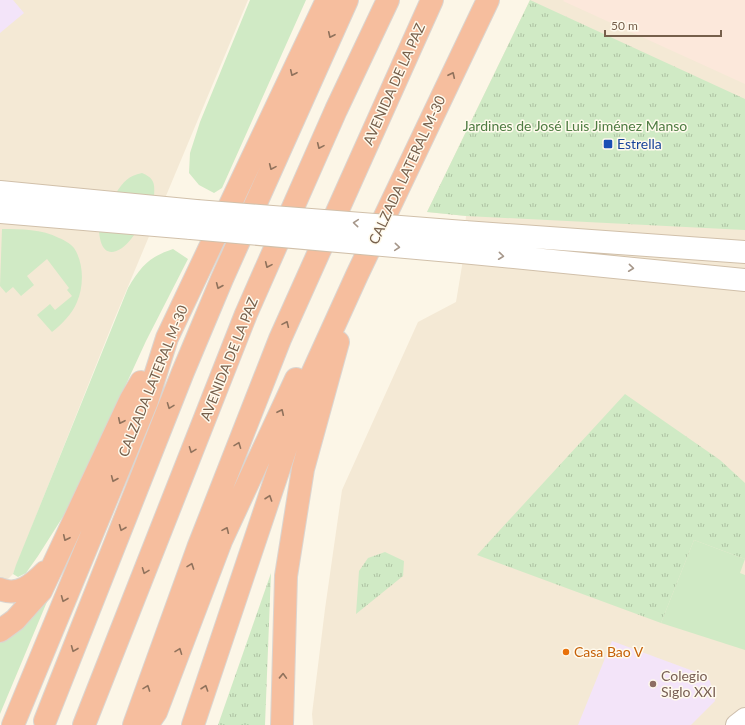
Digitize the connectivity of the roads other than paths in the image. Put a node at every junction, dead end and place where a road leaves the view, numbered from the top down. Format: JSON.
{"nodes":[{"id":1,"x":327,"y":0,"type":"edge"},
{"id":2,"x":347,"y":0,"type":"edge"},
{"id":3,"x":388,"y":0,"type":"edge"},
{"id":4,"x":432,"y":0,"type":"edge"},
{"id":5,"x":488,"y":0,"type":"edge"},
{"id":6,"x":0,"y":192,"type":"edge"},
{"id":7,"x":0,"y":212,"type":"edge"},
{"id":8,"x":194,"y":220,"type":"junction"},
{"id":9,"x":463,"y":242,"type":"junction"},
{"id":10,"x":745,"y":252,"type":"edge"},
{"id":11,"x":357,"y":275,"type":"junction"},
{"id":12,"x":745,"y":280,"type":"edge"},
{"id":13,"x":167,"y":338,"type":"junction"},
{"id":14,"x":56,"y":559,"type":"junction"},
{"id":15,"x":0,"y":589,"type":"edge"},
{"id":16,"x":0,"y":631,"type":"edge"},
{"id":17,"x":745,"y":718,"type":"edge"},
{"id":18,"x":45,"y":721,"type":"dead end"},
{"id":19,"x":282,"y":722,"type":"edge"},
{"id":20,"x":13,"y":725,"type":"edge"},
{"id":21,"x":84,"y":725,"type":"edge"},
{"id":22,"x":134,"y":725,"type":"edge"},
{"id":23,"x":147,"y":725,"type":"edge"},
{"id":24,"x":193,"y":725,"type":"edge"},
{"id":25,"x":736,"y":725,"type":"edge"}],
"edges":[{"from":1,"to":13,"type":"highway","name":"CALZADA LATERAL M-30","one_way":true},
{"from":2,"to":18,"type":"highway","one_way":true},
{"from":3,"to":21,"type":"highway","name":"AVENIDA DE LA PAZ","one_way":true},
{"from":22,"to":4,"type":"highway","name":"AVENIDA DE LA PAZ","one_way":true},
{"from":11,"to":5,"type":"highway","name":"CALZADA LATERAL M-30","one_way":true},
{"from":6,"to":8,"type":"main road"},
{"from":7,"to":8,"type":"main road"},
{"from":8,"to":9,"type":"main road","bridge":true},
{"from":9,"to":10,"type":"main road"},
{"from":9,"to":12,"type":"main road","one_way":true},
{"from":19,"to":11,"type":"highway","one_way":true},
{"from":23,"to":11,"type":"highway","one_way":true},
{"from":24,"to":11,"type":"highway","name":"CALZADA LATERAL M-30","one_way":true},
{"from":13,"to":14,"type":"highway","one_way":true},
{"from":13,"to":20,"type":"highway","name":"CALZADA LATERAL M-30","one_way":true},
{"from":14,"to":15,"type":"highway"},
{"from":14,"to":16,"type":"highway"},
{"from":17,"to":25,"type":"street"}]}
